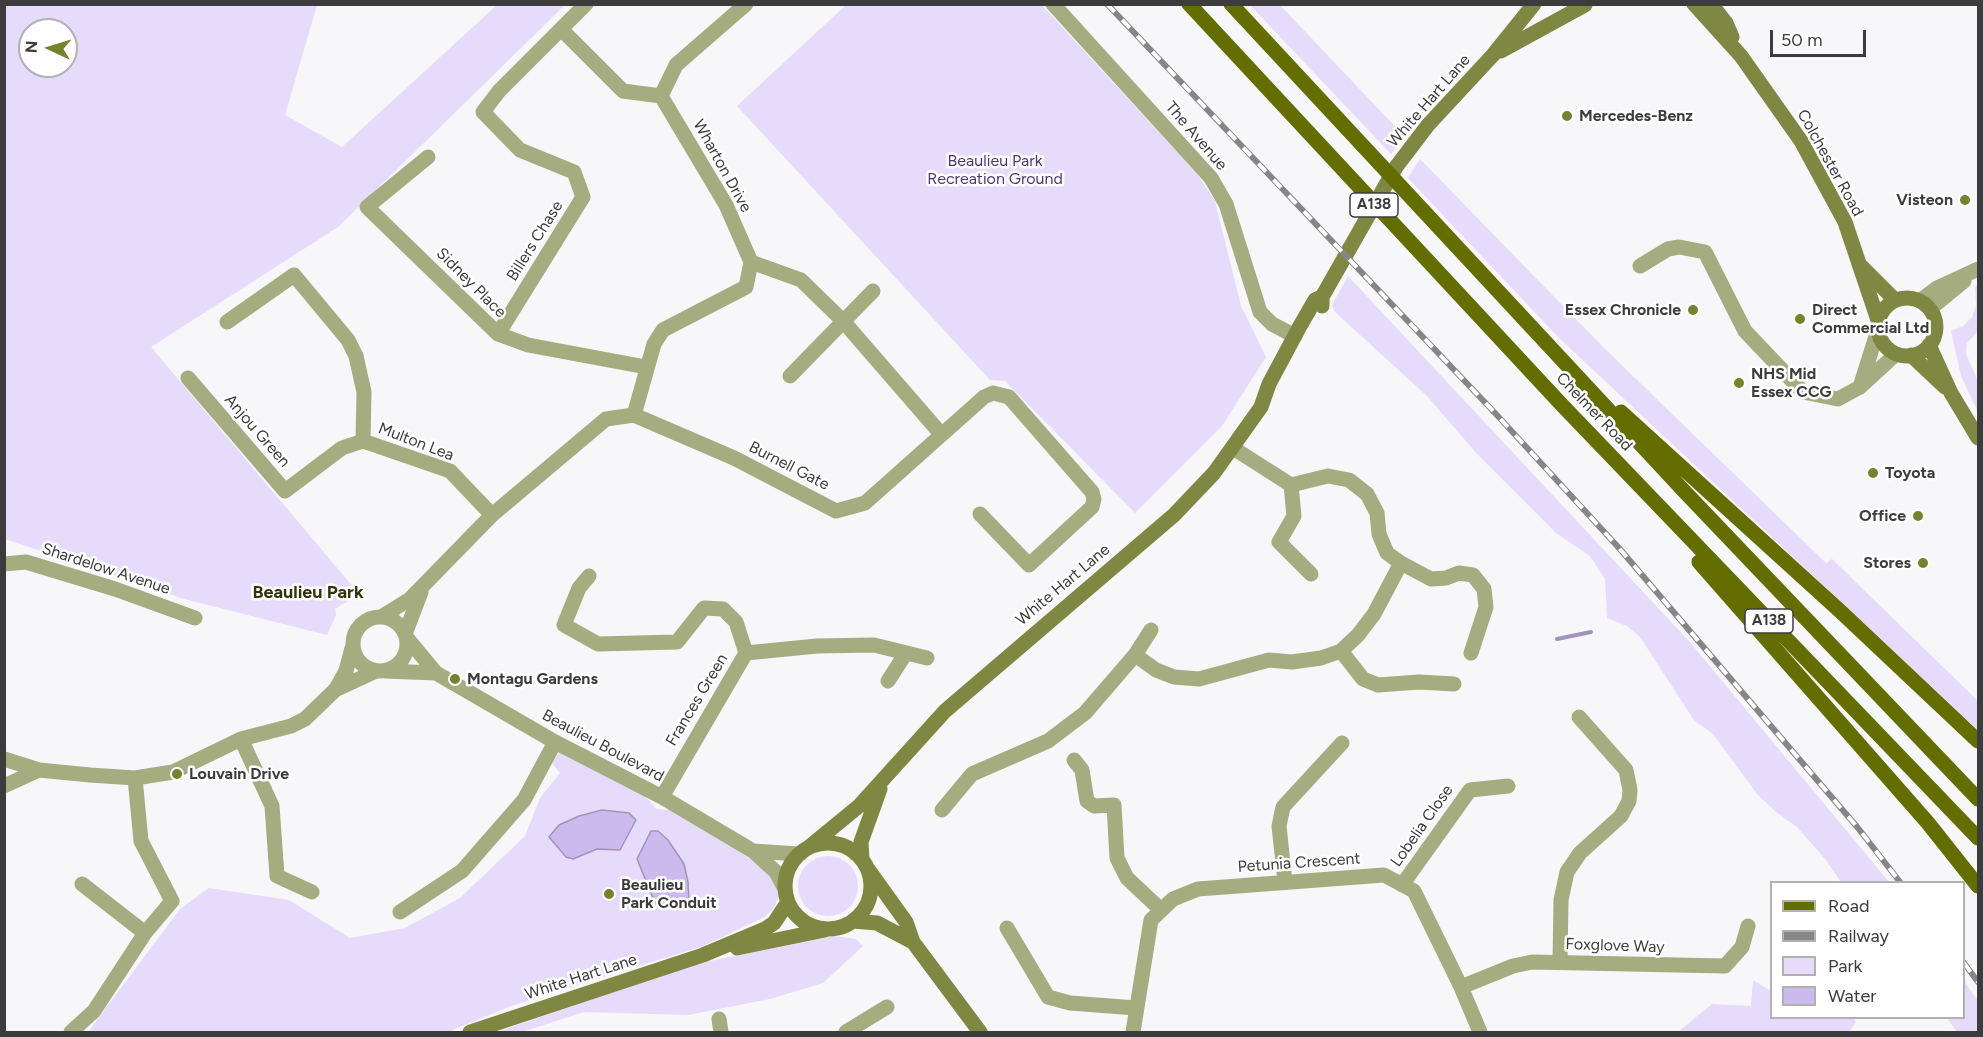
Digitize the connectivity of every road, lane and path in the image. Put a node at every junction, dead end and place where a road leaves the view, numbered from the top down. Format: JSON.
{"nodes":[{"id":1,"x":586,"y":4,"type":"edge"},
{"id":2,"x":746,"y":4,"type":"edge"},
{"id":3,"x":1053,"y":4,"type":"edge"},
{"id":4,"x":1189,"y":4,"type":"edge"},
{"id":5,"x":1231,"y":4,"type":"edge"},
{"id":6,"x":1534,"y":4,"type":"edge"},
{"id":7,"x":1574,"y":4,"type":"edge"},
{"id":8,"x":1694,"y":4,"type":"edge"},
{"id":9,"x":1711,"y":4,"type":"edge"},
{"id":10,"x":1586,"y":5,"type":"edge"},
{"id":11,"x":561,"y":29,"type":"junction"},
{"id":12,"x":1493,"y":55,"type":"junction"},
{"id":13,"x":1741,"y":56,"type":"junction"},
{"id":14,"x":661,"y":96,"type":"junction"},
{"id":15,"x":428,"y":157,"type":"dead end"},
{"id":16,"x":751,"y":262,"type":"junction"},
{"id":17,"x":1858,"y":263,"type":"junction"},
{"id":18,"x":1640,"y":266,"type":"dead end"},
{"id":19,"x":1976,"y":271,"type":"edge"},
{"id":20,"x":873,"y":291,"type":"dead end"},
{"id":21,"x":1322,"y":297,"type":"junction"},
{"id":22,"x":1895,"y":300,"type":"junction"},
{"id":23,"x":1925,"y":305,"type":"junction"},
{"id":24,"x":843,"y":321,"type":"junction"},
{"id":25,"x":227,"y":322,"type":"dead end"},
{"id":26,"x":1878,"y":325,"type":"junction"},
{"id":27,"x":498,"y":334,"type":"junction"},
{"id":28,"x":1295,"y":336,"type":"junction"},
{"id":29,"x":1929,"y":345,"type":"junction"},
{"id":30,"x":1904,"y":355,"type":"junction"},
{"id":31,"x":1564,"y":363,"type":"junction"},
{"id":32,"x":646,"y":368,"type":"junction"},
{"id":33,"x":790,"y":376,"type":"dead end"},
{"id":34,"x":188,"y":378,"type":"dead end"},
{"id":35,"x":1860,"y":387,"type":"junction"},
{"id":36,"x":1951,"y":393,"type":"junction"},
{"id":37,"x":1560,"y":404,"type":"junction"},
{"id":38,"x":1261,"y":407,"type":"junction"},
{"id":39,"x":633,"y":415,"type":"junction"},
{"id":40,"x":941,"y":434,"type":"junction"},
{"id":41,"x":1978,"y":438,"type":"edge"},
{"id":42,"x":363,"y":441,"type":"junction"},
{"id":43,"x":1233,"y":448,"type":"junction"},
{"id":44,"x":1291,"y":485,"type":"junction"},
{"id":45,"x":980,"y":514,"type":"dead end"},
{"id":46,"x":492,"y":515,"type":"junction"},
{"id":47,"x":1401,"y":563,"type":"junction"},
{"id":48,"x":4,"y":564,"type":"edge"},
{"id":49,"x":1311,"y":573,"type":"dead end"},
{"id":50,"x":589,"y":576,"type":"dead end"},
{"id":51,"x":428,"y":582,"type":"junction"},
{"id":52,"x":381,"y":616,"type":"junction"},
{"id":53,"x":195,"y":618,"type":"dead end"},
{"id":54,"x":1151,"y":630,"type":"dead end"},
{"id":55,"x":406,"y":636,"type":"junction"},
{"id":56,"x":352,"y":648,"type":"junction"},
{"id":57,"x":1341,"y":651,"type":"junction"},
{"id":58,"x":746,"y":653,"type":"junction"},
{"id":59,"x":906,"y":653,"type":"junction"},
{"id":60,"x":1471,"y":653,"type":"dead end"},
{"id":61,"x":1136,"y":655,"type":"junction"},
{"id":62,"x":927,"y":658,"type":"dead end"},
{"id":63,"x":381,"y":671,"type":"junction"},
{"id":64,"x":436,"y":673,"type":"junction"},
{"id":65,"x":888,"y":681,"type":"dead end"},
{"id":66,"x":1454,"y":684,"type":"dead end"},
{"id":67,"x":335,"y":690,"type":"junction"},
{"id":68,"x":1579,"y":717,"type":"dead end"},
{"id":69,"x":241,"y":739,"type":"junction"},
{"id":70,"x":1978,"y":741,"type":"edge"},
{"id":71,"x":555,"y":742,"type":"junction"},
{"id":72,"x":1342,"y":743,"type":"dead end"},
{"id":73,"x":1074,"y":760,"type":"dead end"},
{"id":74,"x":4,"y":761,"type":"edge"},
{"id":75,"x":39,"y":770,"type":"junction"},
{"id":76,"x":135,"y":778,"type":"junction"},
{"id":77,"x":4,"y":782,"type":"edge"},
{"id":78,"x":882,"y":783,"type":"junction"},
{"id":79,"x":4,"y":786,"type":"edge"},
{"id":80,"x":1508,"y":786,"type":"dead end"},
{"id":81,"x":662,"y":797,"type":"junction"},
{"id":82,"x":1978,"y":799,"type":"edge"},
{"id":83,"x":942,"y":810,"type":"dead end"},
{"id":84,"x":1978,"y":838,"type":"edge"},
{"id":85,"x":753,"y":851,"type":"junction"},
{"id":86,"x":803,"y":851,"type":"junction"},
{"id":87,"x":865,"y":864,"type":"junction"},
{"id":88,"x":1285,"y":882,"type":"junction"},
{"id":89,"x":82,"y":884,"type":"dead end"},
{"id":90,"x":1402,"y":885,"type":"junction"},
{"id":91,"x":1978,"y":886,"type":"edge"},
{"id":92,"x":312,"y":892,"type":"dead end"},
{"id":93,"x":786,"y":895,"type":"junction"},
{"id":94,"x":1161,"y":910,"type":"junction"},
{"id":95,"x":400,"y":912,"type":"dead end"},
{"id":96,"x":853,"y":921,"type":"junction"},
{"id":97,"x":1748,"y":926,"type":"dead end"},
{"id":98,"x":1007,"y":927,"type":"dead end"},
{"id":99,"x":831,"y":929,"type":"junction"},
{"id":100,"x":145,"y":933,"type":"junction"},
{"id":101,"x":913,"y":942,"type":"junction"},
{"id":102,"x":703,"y":955,"type":"junction"},
{"id":103,"x":1560,"y":962,"type":"junction"},
{"id":104,"x":1461,"y":987,"type":"junction"},
{"id":105,"x":887,"y":1007,"type":"dead end"},
{"id":106,"x":1136,"y":1008,"type":"junction"},
{"id":107,"x":71,"y":1032,"type":"edge"},
{"id":108,"x":470,"y":1032,"type":"edge"},
{"id":109,"x":846,"y":1032,"type":"edge"},
{"id":110,"x":980,"y":1032,"type":"edge"},
{"id":111,"x":1133,"y":1032,"type":"edge"},
{"id":112,"x":1480,"y":1032,"type":"edge"}],
"edges":[{"from":1,"to":11,"type":"street"},
{"from":2,"to":14,"type":"street"},
{"from":3,"to":28,"type":"street","name":"The Avenue"},
{"from":4,"to":37,"type":"main road","name":"Chelmer Road","number":"A138"},
{"from":5,"to":31,"type":"main road","name":"Chelmer Road","number":"A138"},
{"from":6,"to":12,"type":"street","name":"White Hart Lane"},
{"from":7,"to":10,"type":"street"},
{"from":8,"to":13,"type":"street","name":"Colchester Road"},
{"from":9,"to":13,"type":"street","name":"Colchester Road"},
{"from":10,"to":12,"type":"street","name":"White Hart Lane"},
{"from":11,"to":14,"type":"street"},
{"from":11,"to":27,"type":"street","name":"Billers Chase"},
{"from":12,"to":21,"type":"street","name":"White Hart Lane"},
{"from":13,"to":17,"type":"street","name":"Colchester Road"},
{"from":14,"to":16,"type":"street","name":"Wharton Drive"},
{"from":15,"to":27,"type":"street","name":"Sidney Place"},
{"from":16,"to":24,"type":"street"},
{"from":16,"to":32,"type":"street"},
{"from":17,"to":22,"type":"street","name":"Colchester Road"},
{"from":17,"to":26,"type":"street","name":"Colchester Road"},
{"from":18,"to":35,"type":"street"},
{"from":19,"to":23,"type":"street"},
{"from":20,"to":24,"type":"street"},
{"from":21,"to":28,"type":"street","name":"White Hart Lane"},
{"from":21,"to":38,"type":"street","name":"White Hart Lane"},
{"from":22,"to":23,"type":"street"},
{"from":22,"to":26,"type":"street"},
{"from":23,"to":29,"type":"street"},
{"from":24,"to":33,"type":"street"},
{"from":24,"to":40,"type":"street"},
{"from":25,"to":42,"type":"street","name":"Multon Lea"},
{"from":26,"to":30,"type":"street"},
{"from":26,"to":35,"type":"street"},
{"from":27,"to":32,"type":"street","name":"Sidney Place"},
{"from":28,"to":38,"type":"street","name":"White Hart Lane"},
{"from":29,"to":30,"type":"street"},
{"from":29,"to":36,"type":"street"},
{"from":30,"to":35,"type":"street"},
{"from":30,"to":36,"type":"street"},
{"from":31,"to":70,"type":"main road","number":"A138"},
{"from":31,"to":82,"type":"main road","name":"Chelmer Road","number":"A138"},
{"from":32,"to":39,"type":"street"},
{"from":34,"to":42,"type":"street","name":"Anjou Green"},
{"from":36,"to":41,"type":"street"},
{"from":37,"to":84,"type":"main road","name":"Chelmer Road","number":"A138"},
{"from":37,"to":91,"type":"main road"},
{"from":38,"to":43,"type":"street","name":"White Hart Lane"},
{"from":39,"to":40,"type":"street","name":"Burnell Gate"},
{"from":39,"to":46,"type":"street"},
{"from":40,"to":45,"type":"street","name":"Burnell Gate"},
{"from":42,"to":46,"type":"street","name":"Multon Lea"},
{"from":43,"to":44,"type":"street"},
{"from":43,"to":78,"type":"street","name":"White Hart Lane"},
{"from":44,"to":47,"type":"street"},
{"from":44,"to":49,"type":"street"},
{"from":46,"to":51,"type":"street"},
{"from":47,"to":57,"type":"street"},
{"from":47,"to":60,"type":"street"},
{"from":48,"to":53,"type":"street","name":"Shardelow Avenue"},
{"from":50,"to":58,"type":"street","name":"Frances Green"},
{"from":51,"to":52,"type":"street"},
{"from":51,"to":55,"type":"street"},
{"from":52,"to":55,"type":"street"},
{"from":52,"to":56,"type":"street"},
{"from":54,"to":61,"type":"street"},
{"from":55,"to":63,"type":"street"},
{"from":55,"to":64,"type":"street","name":"Beaulieu Boulevard"},
{"from":56,"to":63,"type":"street"},
{"from":56,"to":67,"type":"street"},
{"from":57,"to":61,"type":"street"},
{"from":57,"to":66,"type":"street"},
{"from":58,"to":59,"type":"street","name":"Frances Green"},
{"from":58,"to":81,"type":"street","name":"Frances Green"},
{"from":59,"to":62,"type":"street","name":"Frances Green"},
{"from":59,"to":65,"type":"street"},
{"from":61,"to":83,"type":"street"},
{"from":63,"to":64,"type":"street","name":"Beaulieu Boulevard"},
{"from":63,"to":67,"type":"street"},
{"from":64,"to":71,"type":"street","name":"Beaulieu Boulevard"},
{"from":67,"to":69,"type":"street"},
{"from":68,"to":103,"type":"street"},
{"from":69,"to":76,"type":"street"},
{"from":69,"to":92,"type":"street"},
{"from":71,"to":81,"type":"street","name":"Beaulieu Boulevard"},
{"from":71,"to":95,"type":"street"},
{"from":72,"to":88,"type":"street"},
{"from":73,"to":94,"type":"street"},
{"from":74,"to":75,"type":"street"},
{"from":74,"to":77,"type":"street"},
{"from":75,"to":76,"type":"street"},
{"from":75,"to":79,"type":"street"},
{"from":76,"to":100,"type":"street"},
{"from":78,"to":86,"type":"street","name":"White Hart Lane"},
{"from":78,"to":87,"type":"street","name":"White Hart Lane"},
{"from":80,"to":90,"type":"street","name":"Lobelia Close"},
{"from":81,"to":85,"type":"street","name":"Beaulieu Boulevard"},
{"from":85,"to":86,"type":"street","name":"Beaulieu Boulevard"},
{"from":85,"to":93,"type":"street","name":"Beaulieu Boulevard"},
{"from":86,"to":87,"type":"street"},
{"from":86,"to":93,"type":"street"},
{"from":87,"to":96,"type":"street"},
{"from":87,"to":101,"type":"street"},
{"from":88,"to":90,"type":"street","name":"Petunia Crescent"},
{"from":88,"to":94,"type":"street","name":"Petunia Crescent"},
{"from":89,"to":100,"type":"street"},
{"from":90,"to":104,"type":"street","name":"Petunia Crescent"},
{"from":93,"to":99,"type":"street"},
{"from":93,"to":102,"type":"street","name":"White Hart Lane"},
{"from":94,"to":106,"type":"street"},
{"from":96,"to":99,"type":"street"},
{"from":96,"to":101,"type":"street"},
{"from":97,"to":103,"type":"street","name":"Foxglove Way"},
{"from":98,"to":106,"type":"street"},
{"from":99,"to":102,"type":"street","name":"White Hart Lane"},
{"from":100,"to":107,"type":"street"},
{"from":101,"to":110,"type":"street"},
{"from":102,"to":108,"type":"street","name":"White Hart Lane"},
{"from":103,"to":104,"type":"street","name":"Foxglove Way"},
{"from":104,"to":112,"type":"street","name":"Petunia Crescent"},
{"from":105,"to":109,"type":"street"},
{"from":106,"to":111,"type":"street"}]}
